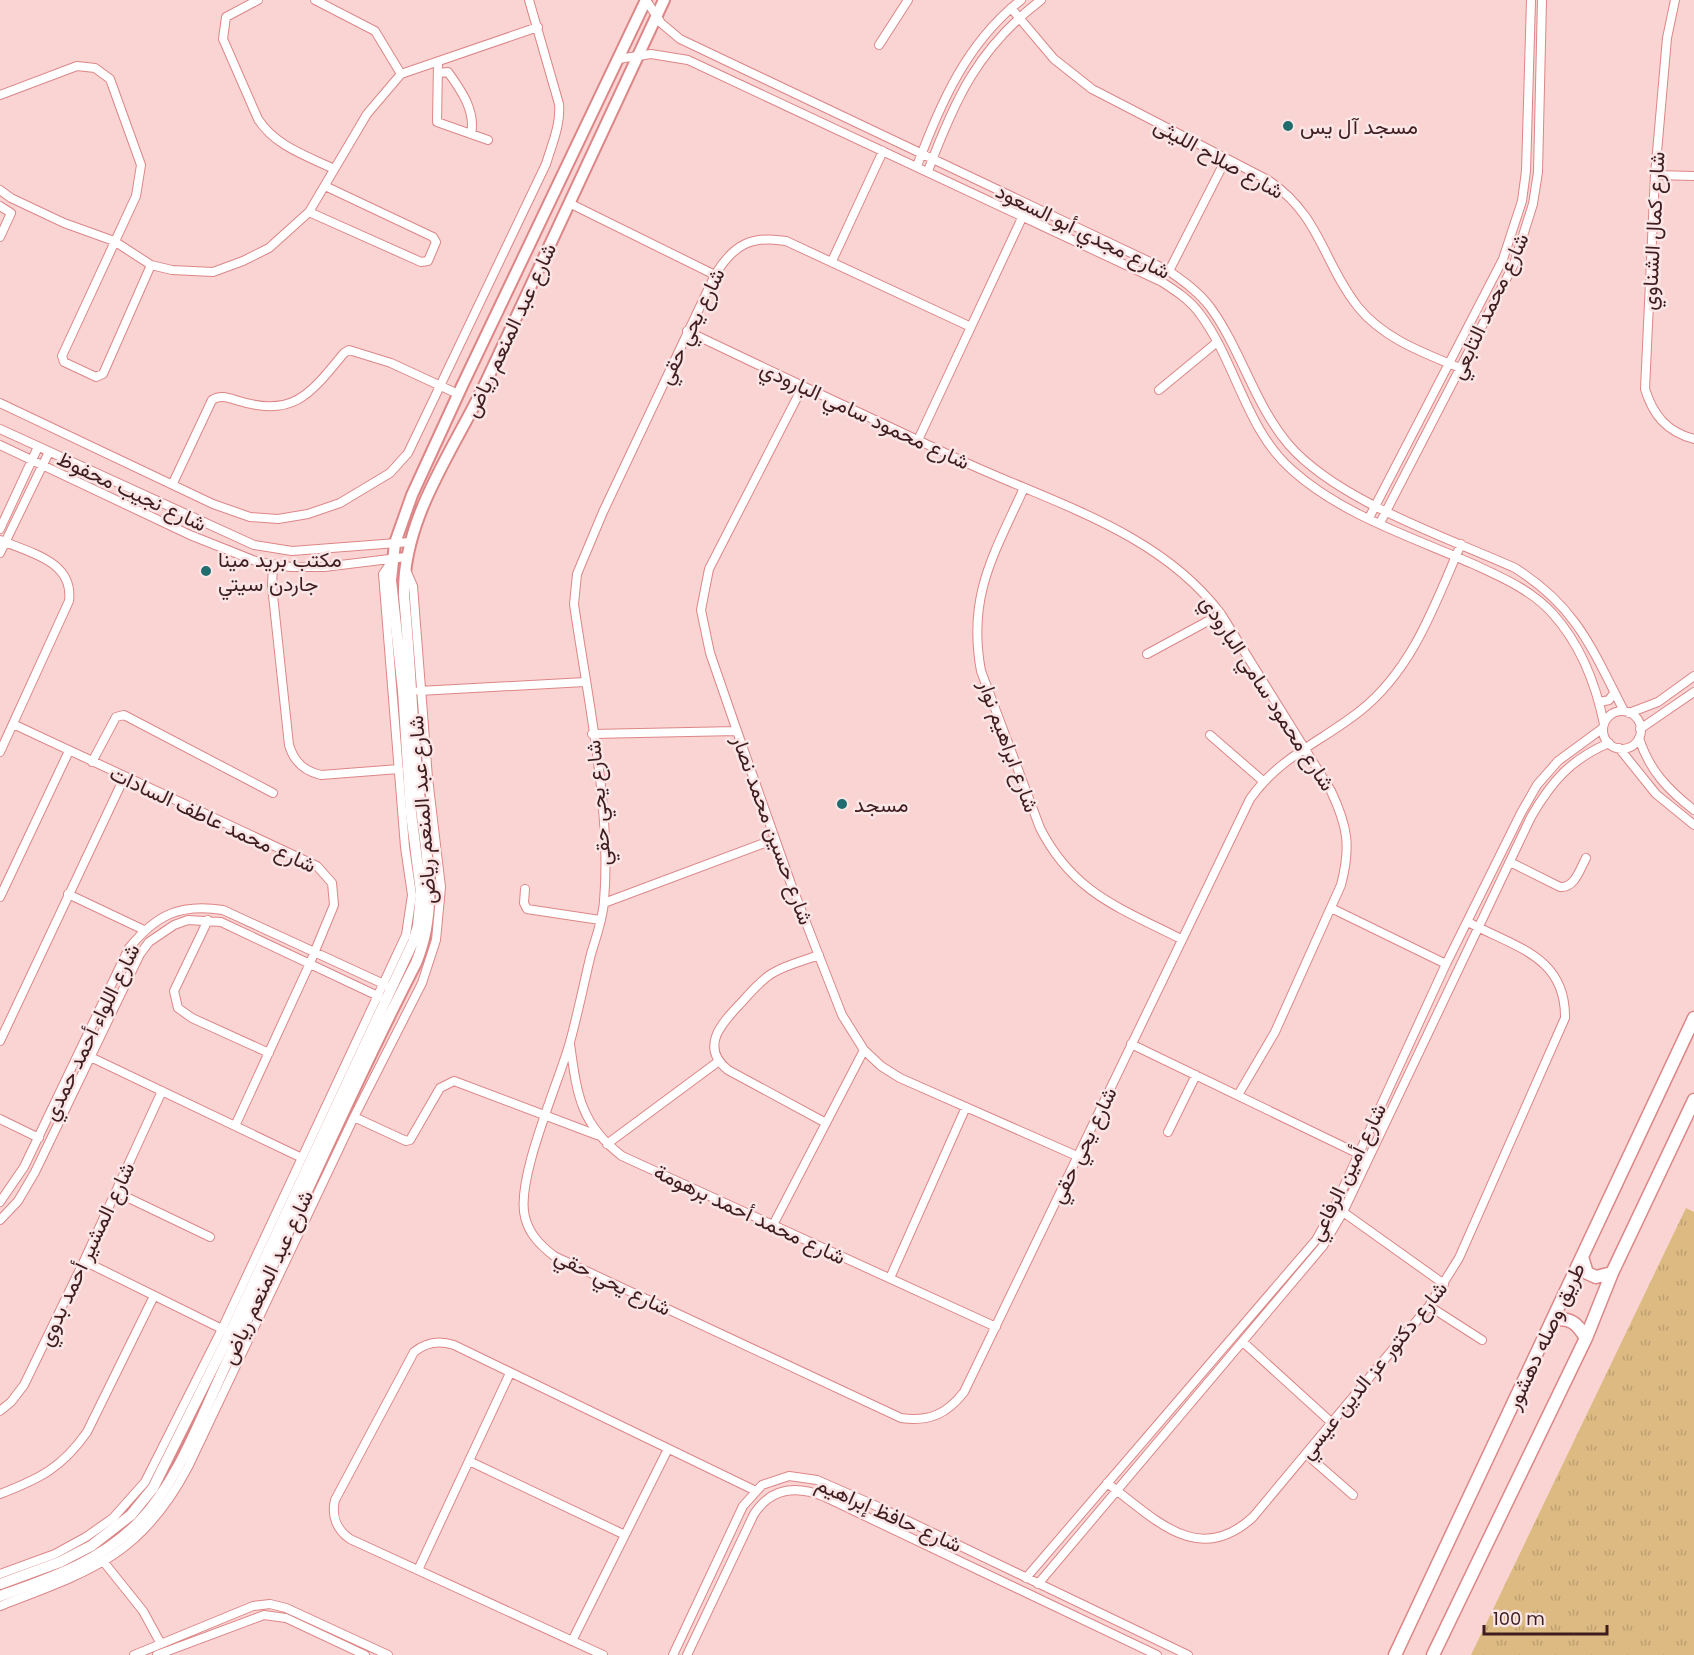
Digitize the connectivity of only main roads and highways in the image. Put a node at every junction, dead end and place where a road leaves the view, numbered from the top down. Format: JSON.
{"nodes":[{"id":1,"x":1694,"y":1018,"type":"edge"},
{"id":2,"x":1694,"y":1100,"type":"edge"},
{"id":3,"x":1582,"y":1257,"type":"junction"},
{"id":4,"x":1612,"y":1273,"type":"junction"},
{"id":5,"x":1552,"y":1320,"type":"junction"},
{"id":6,"x":1586,"y":1338,"type":"junction"},
{"id":7,"x":1395,"y":1655,"type":"edge"},
{"id":8,"x":1433,"y":1655,"type":"edge"}],
"edges":[{"from":1,"to":3,"type":"main road","name":"طريق وصله دهشور"},
{"from":2,"to":4,"type":"main road","name":"طريق وصله دهشور"},
{"from":3,"to":4,"type":"main road"},
{"from":3,"to":5,"type":"main road","name":"طريق وصله دهشور"},
{"from":4,"to":6,"type":"main road","name":"طريق وصله دهشور"},
{"from":5,"to":6,"type":"main road"},
{"from":5,"to":7,"type":"main road","name":"طريق وصله دهشور"},
{"from":6,"to":8,"type":"main road","name":"طريق وصله دهشور"}]}
